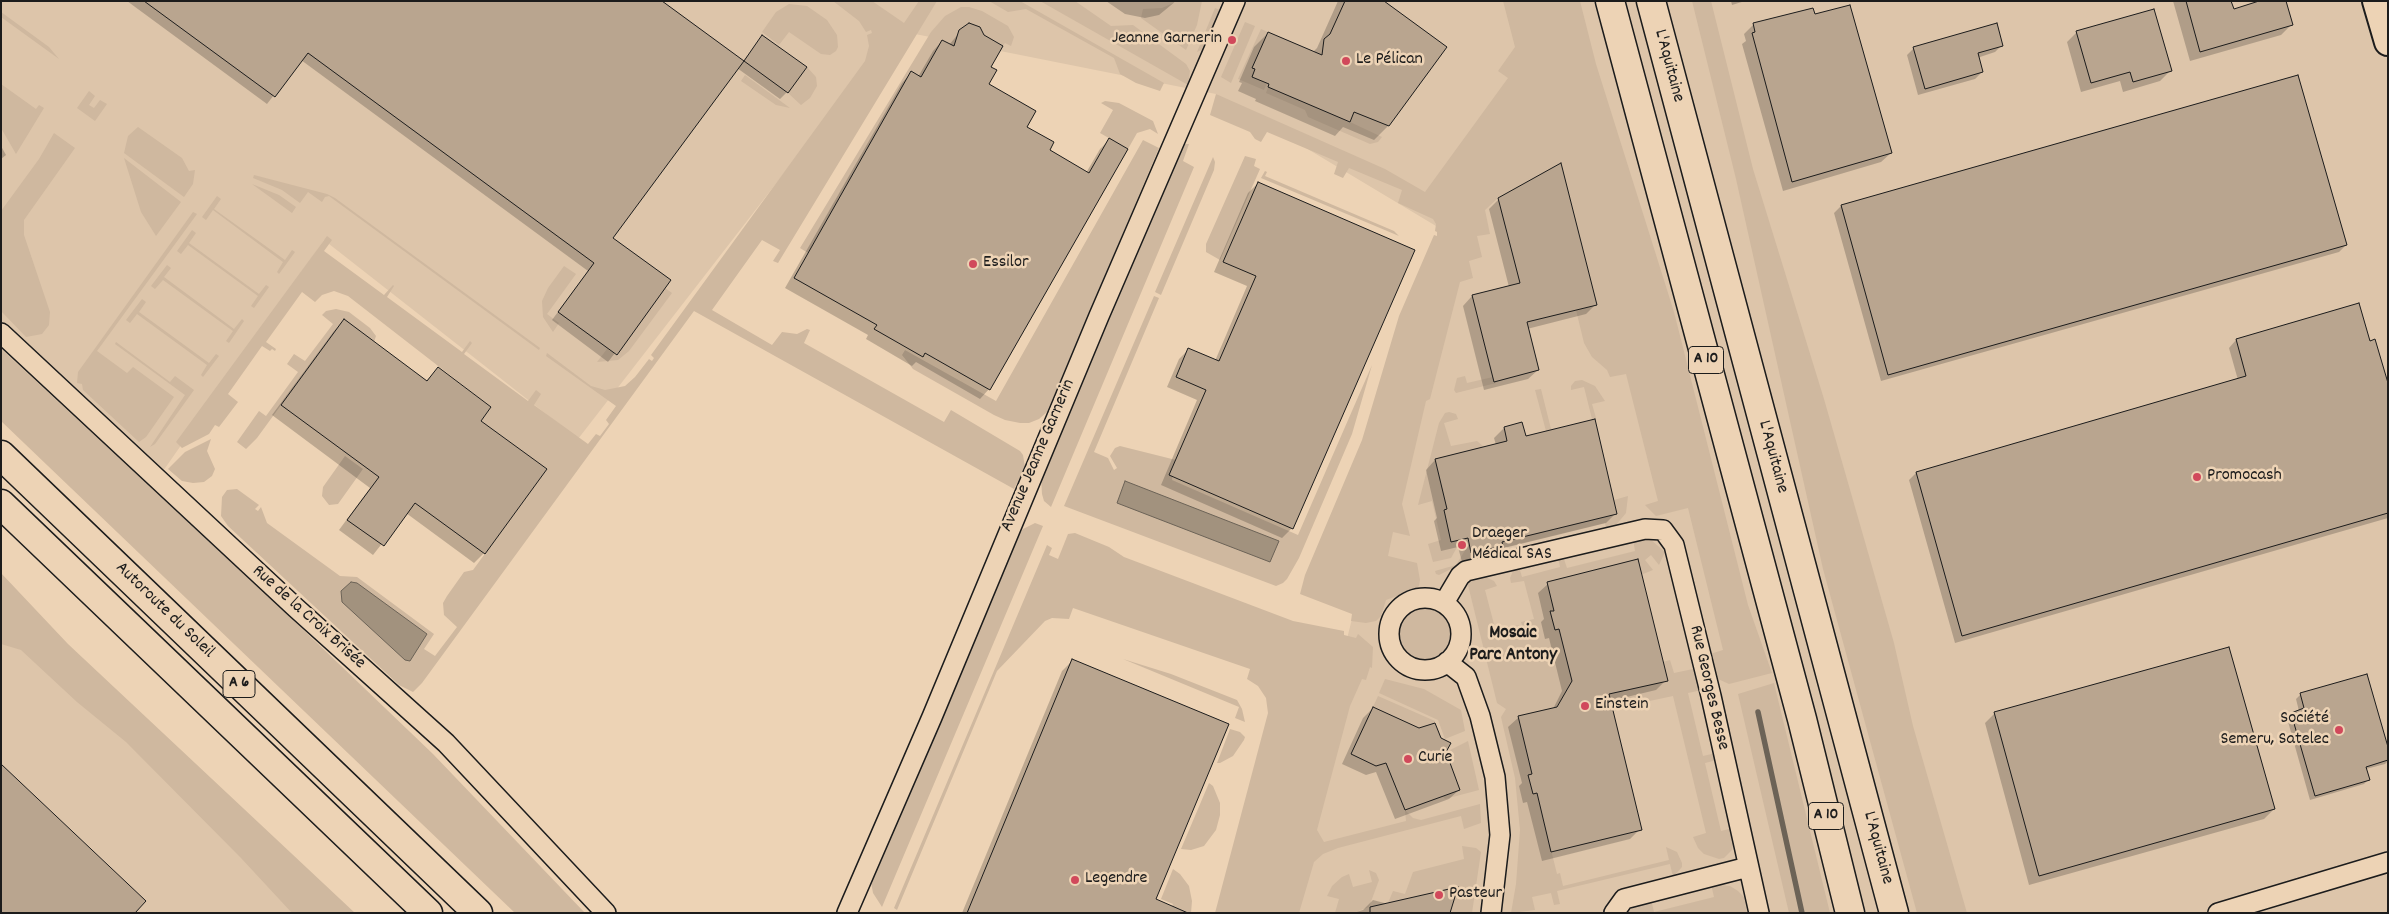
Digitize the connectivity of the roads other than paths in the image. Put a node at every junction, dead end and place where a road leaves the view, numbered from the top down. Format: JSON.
{"nodes":[{"id":1,"x":1235,"y":1,"type":"edge"},
{"id":2,"x":1610,"y":1,"type":"edge"},
{"id":3,"x":1651,"y":1,"type":"edge"},
{"id":4,"x":2376,"y":1,"type":"edge"},
{"id":5,"x":2388,"y":42,"type":"edge"},
{"id":6,"x":1,"y":333,"type":"edge"},
{"id":7,"x":1,"y":455,"type":"edge"},
{"id":8,"x":1,"y":504,"type":"edge"},
{"id":9,"x":1444,"y":603,"type":"junction"},
{"id":10,"x":1447,"y":662,"type":"junction"},
{"id":11,"x":2388,"y":862,"type":"edge"},
{"id":12,"x":1748,"y":867,"type":"junction"},
{"id":13,"x":428,"y":913,"type":"edge"},
{"id":14,"x":478,"y":913,"type":"edge"},
{"id":15,"x":606,"y":913,"type":"edge"},
{"id":16,"x":847,"y":913,"type":"edge"},
{"id":17,"x":1491,"y":913,"type":"edge"},
{"id":18,"x":1614,"y":913,"type":"edge"},
{"id":19,"x":1759,"y":913,"type":"edge"},
{"id":20,"x":1850,"y":913,"type":"edge"},
{"id":21,"x":1894,"y":913,"type":"edge"},
{"id":22,"x":2218,"y":913,"type":"edge"}],
"edges":[{"from":1,"to":16,"type":"street","name":"Avenue Jeanne Garnerin"},
{"from":2,"to":20,"type":"highway","number":"A 10"},
{"from":3,"to":21,"type":"highway","name":"L'Aquitaine","number":"A 10"},
{"from":4,"to":5,"type":"street"},
{"from":6,"to":15,"type":"street","name":"Rue de la Croix Brisée"},
{"from":7,"to":14,"type":"highway","name":"Autoroute du Soleil","number":"A 6"},
{"from":8,"to":13,"type":"highway","name":"Autoroute du Soleil","number":"A 6"},
{"from":9,"to":10,"type":"street"},
{"from":9,"to":10,"type":"street"},
{"from":9,"to":12,"type":"street","name":"Rue Georges Besse"},
{"from":10,"to":17,"type":"street"},
{"from":11,"to":22,"type":"street"},
{"from":12,"to":18,"type":"street"},
{"from":12,"to":19,"type":"street","name":"Rue Georges Besse"}]}
